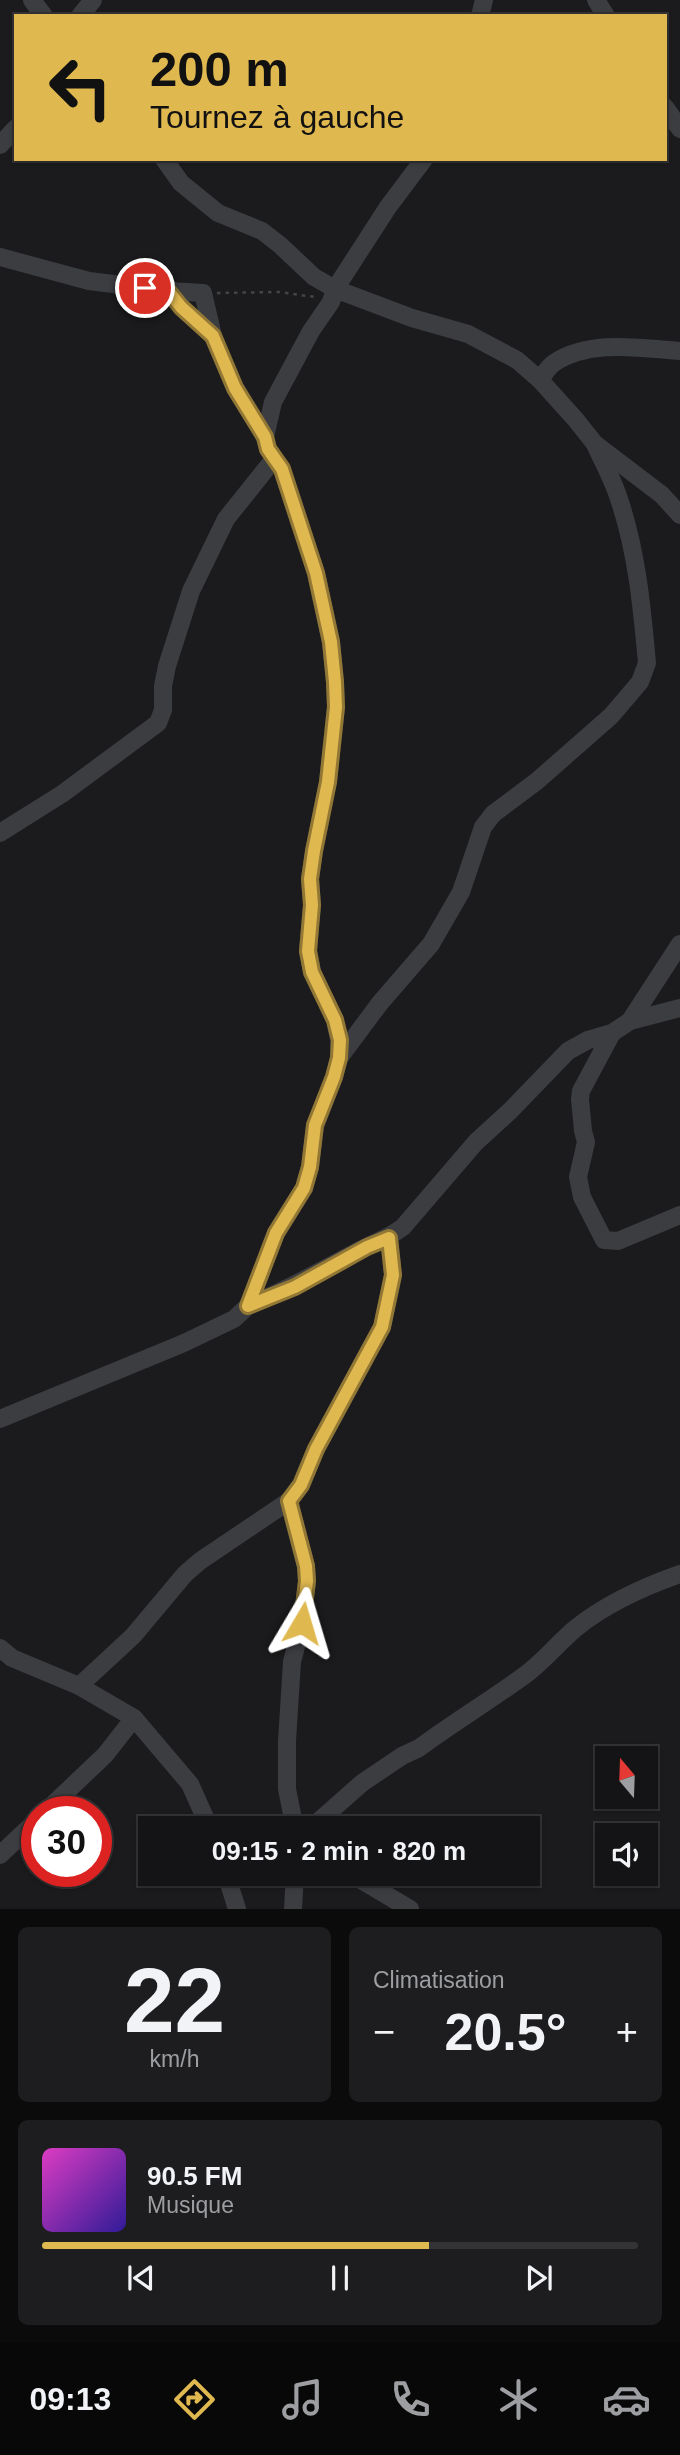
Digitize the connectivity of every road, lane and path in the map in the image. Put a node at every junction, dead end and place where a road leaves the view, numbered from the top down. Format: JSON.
{"nodes":[{"id":1,"x":32,"y":0,"type":"edge"},
{"id":2,"x":93,"y":0,"type":"edge"},
{"id":3,"x":43,"y":14,"type":"edge"},
{"id":4,"x":82,"y":14,"type":"edge"},
{"id":5,"x":667,"y":110,"type":"edge"},
{"id":6,"x":680,"y":129,"type":"edge"},
{"id":7,"x":14,"y":130,"type":"edge"},
{"id":8,"x":0,"y":145,"type":"edge"},
{"id":9,"x":165,"y":161,"type":"edge"},
{"id":10,"x":422,"y":161,"type":"edge"},
{"id":11,"x":0,"y":257,"type":"edge"},
{"id":12,"x":169,"y":292,"type":"junction"},
{"id":13,"x":203,"y":293,"type":"junction"},
{"id":14,"x":333,"y":295,"type":"junction"},
{"id":15,"x":213,"y":336,"type":"junction"},
{"id":16,"x":680,"y":351,"type":"edge"},
{"id":17,"x":540,"y":380,"type":"junction"},
{"id":18,"x":265,"y":437,"type":"junction"},
{"id":19,"x":595,"y":444,"type":"junction"},
{"id":20,"x":274,"y":458,"type":"junction"},
{"id":21,"x":680,"y":515,"type":"edge"},
{"id":22,"x":0,"y":833,"type":"edge"},
{"id":23,"x":680,"y":944,"type":"edge"},
{"id":24,"x":680,"y":1008,"type":"edge"},
{"id":25,"x":630,"y":1021,"type":"junction"},
{"id":26,"x":612,"y":1033,"type":"junction"},
{"id":27,"x":339,"y":1058,"type":"junction"},
{"id":28,"x":680,"y":1214,"type":"edge"},
{"id":29,"x":389,"y":1238,"type":"junction"},
{"id":30,"x":248,"y":1306,"type":"junction"},
{"id":31,"x":0,"y":1419,"type":"edge"},
{"id":32,"x":289,"y":1501,"type":"junction"},
{"id":33,"x":680,"y":1574,"type":"edge"},
{"id":34,"x":0,"y":1648,"type":"edge"},
{"id":35,"x":79,"y":1686,"type":"junction"},
{"id":36,"x":134,"y":1718,"type":"junction"},
{"id":37,"x":62,"y":1796,"type":"edge"},
{"id":38,"x":204,"y":1816,"type":"edge"},
{"id":39,"x":292,"y":1816,"type":"edge"},
{"id":40,"x":325,"y":1816,"type":"edge"},
{"id":41,"x":21,"y":1835,"type":"edge"},
{"id":42,"x":0,"y":1854,"type":"edge"},
{"id":43,"x":230,"y":1886,"type":"edge"},
{"id":44,"x":294,"y":1886,"type":"edge"},
{"id":45,"x":372,"y":1886,"type":"edge"},
{"id":46,"x":237,"y":1909,"type":"edge"},
{"id":47,"x":293,"y":1909,"type":"edge"},
{"id":48,"x":411,"y":1909,"type":"edge"}],
"edges":[{"from":1,"to":3,"type":"street"},
{"from":2,"to":4,"type":"street"},
{"from":5,"to":6,"type":"street"},
{"from":7,"to":8,"type":"street"},
{"from":9,"to":14,"type":"street"},
{"from":10,"to":14,"type":"street"},
{"from":11,"to":12,"type":"street"},
{"from":12,"to":13,"type":"street"},
{"from":12,"to":15,"type":"street"},
{"from":13,"to":14,"type":"path"},
{"from":13,"to":15,"type":"street"},
{"from":14,"to":17,"type":"street"},
{"from":14,"to":18,"type":"street"},
{"from":15,"to":18,"type":"street"},
{"from":16,"to":17,"type":"street"},
{"from":17,"to":19,"type":"street"},
{"from":18,"to":20,"type":"street"},
{"from":19,"to":21,"type":"street"},
{"from":19,"to":27,"type":"street"},
{"from":20,"to":22,"type":"street"},
{"from":20,"to":27,"type":"street"},
{"from":23,"to":25,"type":"street"},
{"from":24,"to":25,"type":"street"},
{"from":25,"to":26,"type":"street"},
{"from":26,"to":28,"type":"street"},
{"from":26,"to":29,"type":"street"},
{"from":27,"to":30,"type":"street"},
{"from":29,"to":30,"type":"street"},
{"from":29,"to":32,"type":"street"},
{"from":30,"to":31,"type":"street"},
{"from":32,"to":35,"type":"street"},
{"from":32,"to":39,"type":"street"},
{"from":33,"to":40,"type":"street"},
{"from":34,"to":35,"type":"street"},
{"from":35,"to":36,"type":"street"},
{"from":36,"to":37,"type":"street"},
{"from":36,"to":38,"type":"street"},
{"from":41,"to":42,"type":"street"},
{"from":43,"to":46,"type":"street"},
{"from":44,"to":47,"type":"street"},
{"from":45,"to":48,"type":"street"}]}
